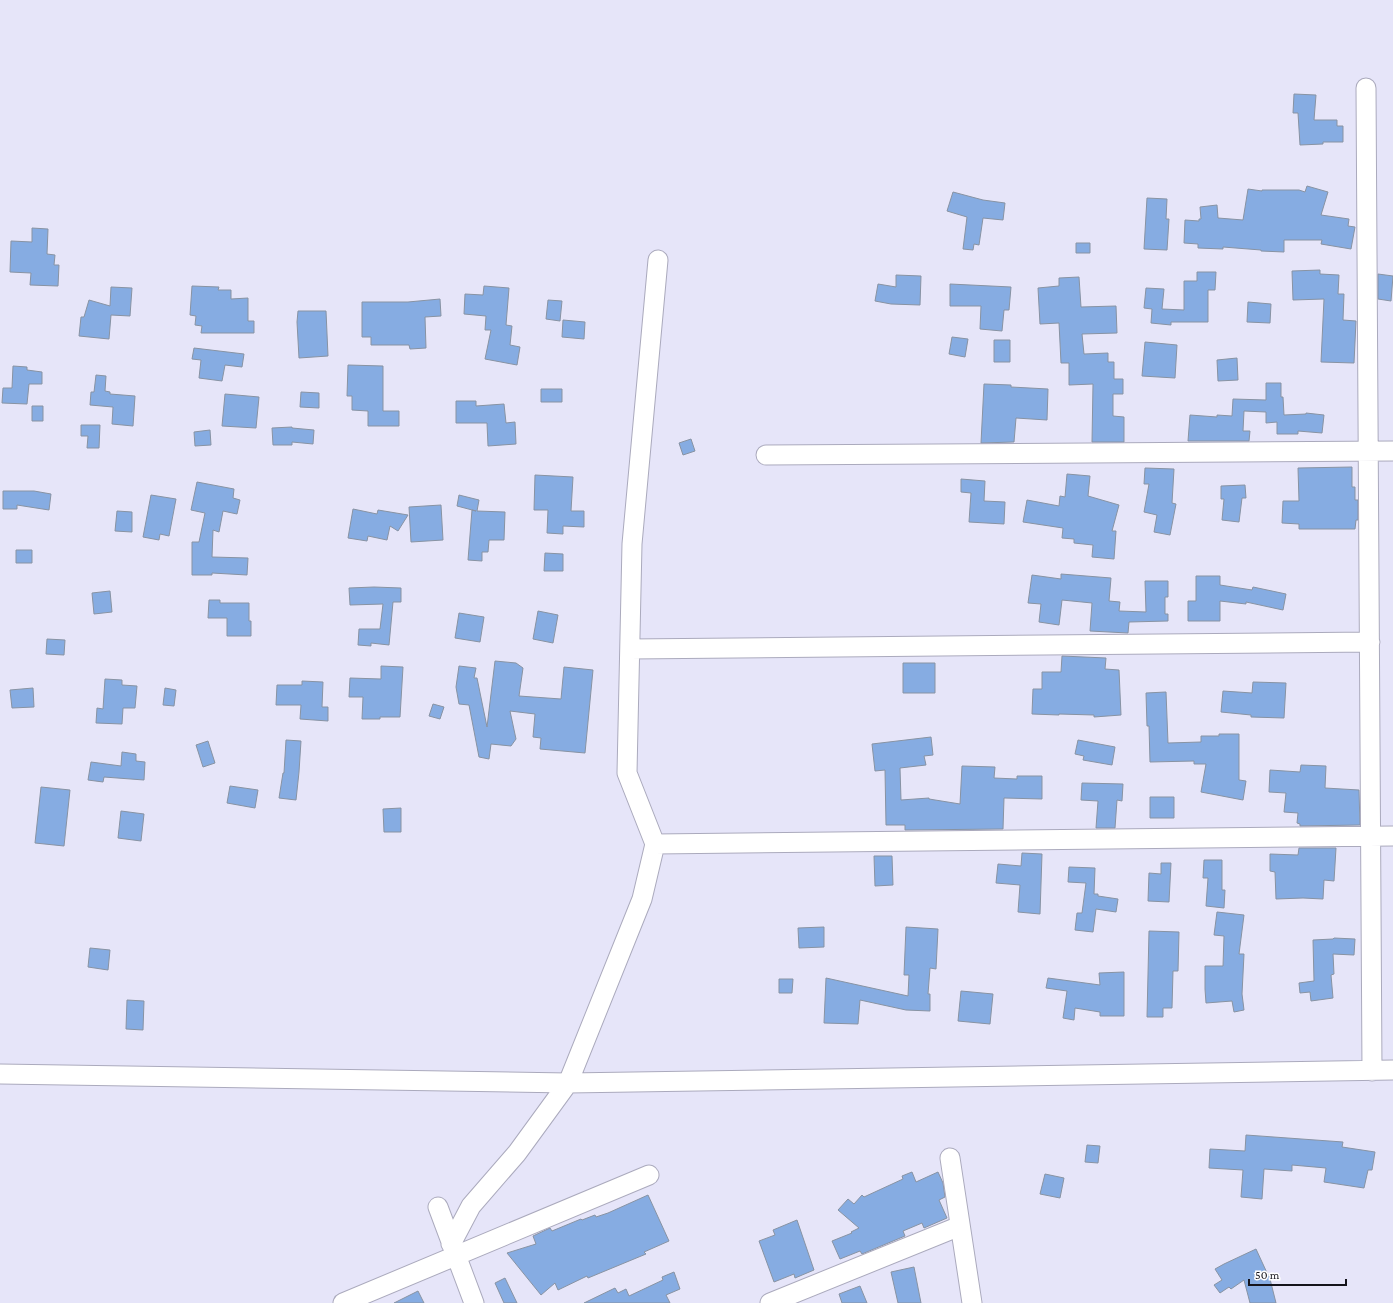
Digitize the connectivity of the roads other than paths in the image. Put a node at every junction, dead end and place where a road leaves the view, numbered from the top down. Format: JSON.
{"nodes":[{"id":1,"x":1366,"y":88,"type":"dead end"},
{"id":2,"x":658,"y":260,"type":"dead end"},
{"id":3,"x":1368,"y":451,"type":"junction"},
{"id":4,"x":1393,"y":451,"type":"edge"},
{"id":5,"x":766,"y":455,"type":"dead end"},
{"id":6,"x":1370,"y":642,"type":"junction"},
{"id":7,"x":630,"y":649,"type":"junction"},
{"id":8,"x":1393,"y":836,"type":"edge"},
{"id":9,"x":1371,"y":837,"type":"junction"},
{"id":10,"x":655,"y":844,"type":"junction"},
{"id":11,"x":1393,"y":1070,"type":"edge"},
{"id":12,"x":1372,"y":1071,"type":"junction"},
{"id":13,"x":0,"y":1074,"type":"edge"},
{"id":14,"x":568,"y":1083,"type":"junction"},
{"id":15,"x":950,"y":1158,"type":"dead end"},
{"id":16,"x":649,"y":1175,"type":"dead end"},
{"id":17,"x":438,"y":1206,"type":"dead end"},
{"id":18,"x":960,"y":1226,"type":"junction"},
{"id":19,"x":454,"y":1250,"type":"junction"},
{"id":20,"x":343,"y":1303,"type":"edge"},
{"id":21,"x":474,"y":1303,"type":"edge"},
{"id":22,"x":770,"y":1303,"type":"edge"},
{"id":23,"x":972,"y":1303,"type":"edge"}],
"edges":[{"from":1,"to":3,"type":"street"},
{"from":2,"to":7,"type":"street"},
{"from":3,"to":4,"type":"street"},
{"from":3,"to":5,"type":"street"},
{"from":3,"to":6,"type":"street"},
{"from":6,"to":7,"type":"street"},
{"from":6,"to":9,"type":"street"},
{"from":7,"to":10,"type":"street"},
{"from":8,"to":9,"type":"street"},
{"from":9,"to":10,"type":"street"},
{"from":9,"to":12,"type":"street"},
{"from":10,"to":14,"type":"street"},
{"from":11,"to":12,"type":"street"},
{"from":12,"to":14,"type":"street"},
{"from":13,"to":14,"type":"street"},
{"from":14,"to":19,"type":"street"},
{"from":15,"to":18,"type":"street"},
{"from":16,"to":19,"type":"street"},
{"from":17,"to":19,"type":"street"},
{"from":18,"to":22,"type":"street"},
{"from":18,"to":23,"type":"street"},
{"from":19,"to":20,"type":"street"},
{"from":19,"to":21,"type":"street"}]}
